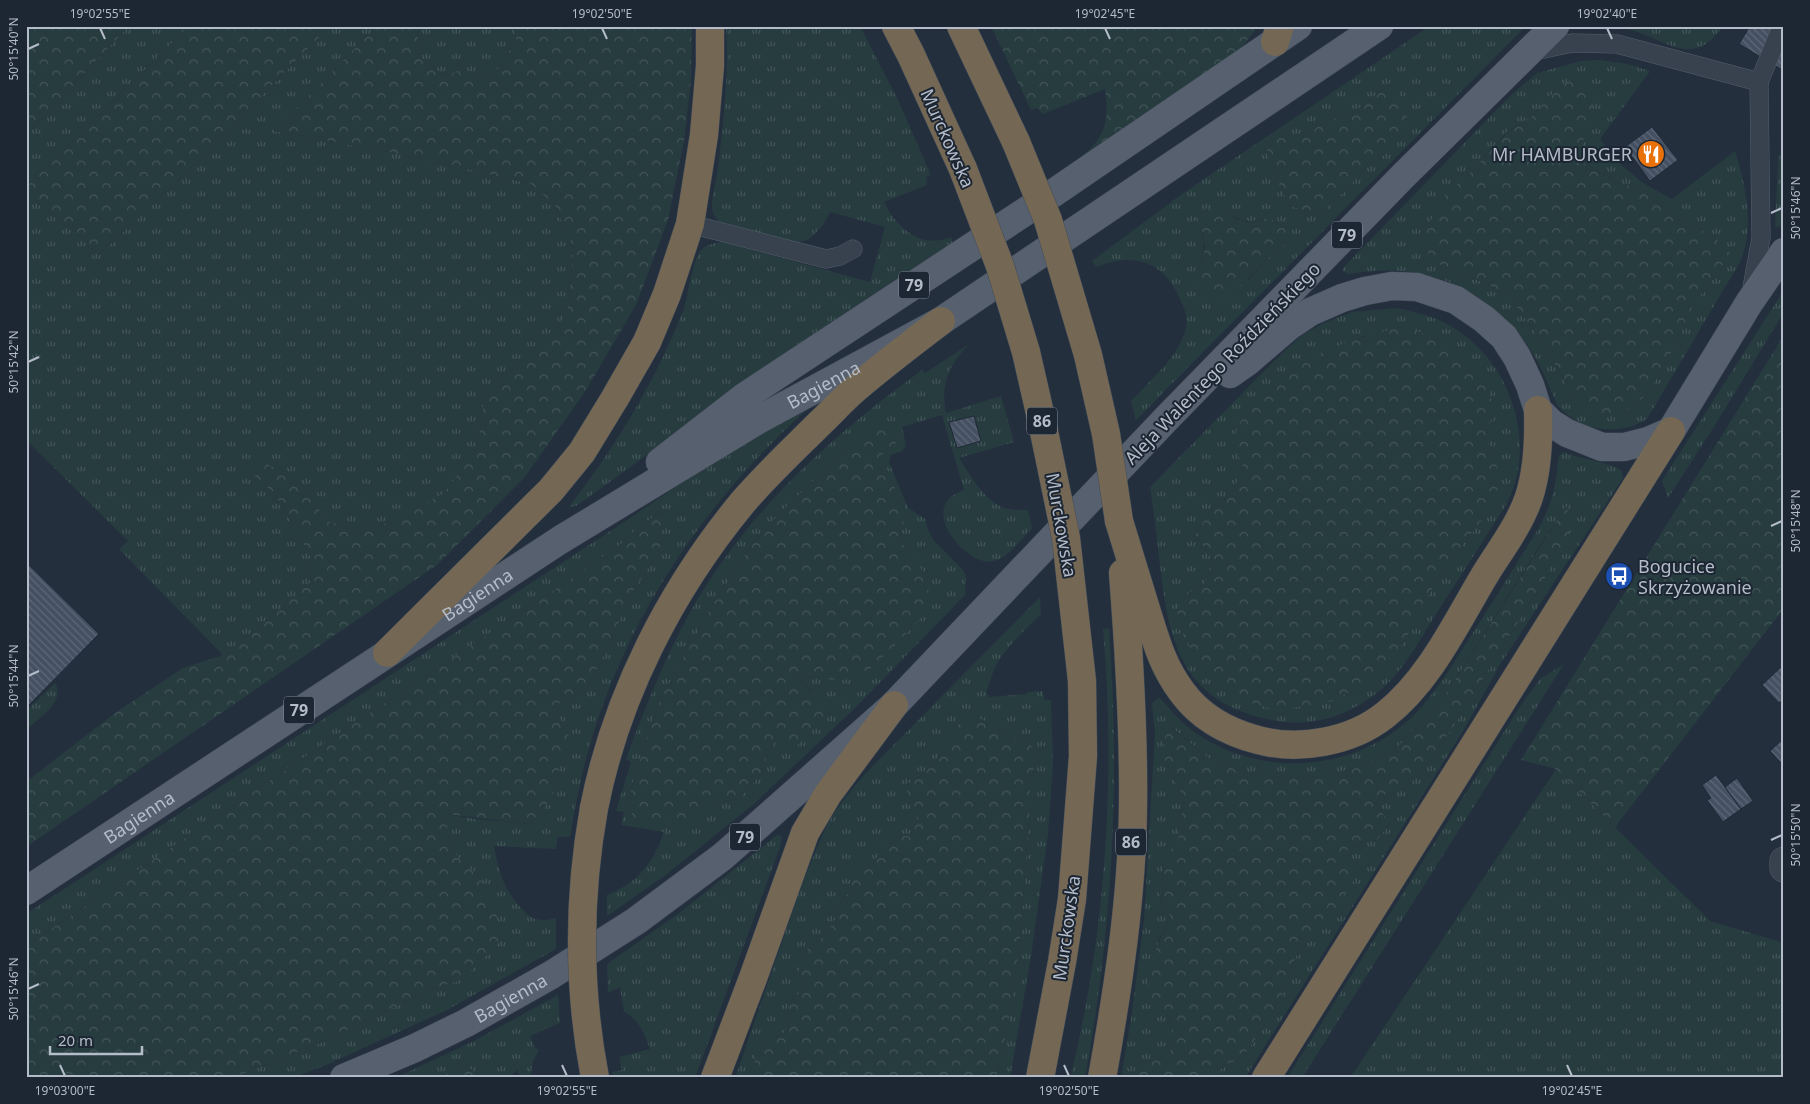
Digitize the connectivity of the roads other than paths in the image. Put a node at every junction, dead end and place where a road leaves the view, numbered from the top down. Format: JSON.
{"nodes":[{"id":1,"x":710,"y":26,"type":"edge"},
{"id":2,"x":896,"y":26,"type":"edge"},
{"id":3,"x":961,"y":26,"type":"edge"},
{"id":4,"x":1298,"y":26,"type":"edge"},
{"id":5,"x":1379,"y":26,"type":"edge"},
{"id":6,"x":1555,"y":26,"type":"edge"},
{"id":7,"x":1782,"y":26,"type":"edge"},
{"id":8,"x":1278,"y":34,"type":"edge"},
{"id":9,"x":1527,"y":53,"type":"junction"},
{"id":10,"x":1760,"y":82,"type":"junction"},
{"id":11,"x":690,"y":224,"type":"junction"},
{"id":12,"x":854,"y":249,"type":"dead end"},
{"id":13,"x":1784,"y":252,"type":"edge"},
{"id":14,"x":1748,"y":303,"type":"junction"},
{"id":15,"x":941,"y":321,"type":"junction"},
{"id":16,"x":1538,"y":410,"type":"junction"},
{"id":17,"x":1167,"y":418,"type":"junction"},
{"id":18,"x":1671,"y":432,"type":"junction"},
{"id":19,"x":560,"y":540,"type":"junction"},
{"id":20,"x":1135,"y":604,"type":"junction"},
{"id":21,"x":387,"y":653,"type":"junction"},
{"id":22,"x":894,"y":705,"type":"junction"},
{"id":23,"x":1784,"y":861,"type":"edge"},
{"id":24,"x":1784,"y":868,"type":"edge"},
{"id":25,"x":58,"y":870,"type":"junction"},
{"id":26,"x":26,"y":882,"type":"edge"},
{"id":27,"x":26,"y":890,"type":"edge"},
{"id":28,"x":1044,"y":1049,"type":"junction"},
{"id":29,"x":344,"y":1078,"type":"edge"},
{"id":30,"x":595,"y":1078,"type":"edge"},
{"id":31,"x":715,"y":1078,"type":"edge"},
{"id":32,"x":1033,"y":1078,"type":"edge"},
{"id":33,"x":1040,"y":1078,"type":"edge"},
{"id":34,"x":1102,"y":1078,"type":"edge"},
{"id":35,"x":1266,"y":1078,"type":"edge"}],
"edges":[{"from":1,"to":11,"type":"highway"},
{"from":2,"to":28,"type":"highway","name":"Murckowska","number":"86","bridge":true},
{"from":3,"to":20,"type":"highway","number":"86","bridge":true},
{"from":4,"to":8,"type":"main road","number":"79"},
{"from":5,"to":15,"type":"main road","number":"79"},
{"from":6,"to":9,"type":"main road","name":"Aleja Walentego Roździeńskiego","number":"79"},
{"from":7,"to":10,"type":"lane"},
{"from":8,"to":19,"type":"main road","number":"79"},
{"from":9,"to":10,"type":"lane"},
{"from":9,"to":17,"type":"main road","name":"Aleja Walentego Roździeńskiego","number":"79"},
{"from":10,"to":14,"type":"lane"},
{"from":11,"to":12,"type":"lane"},
{"from":11,"to":21,"type":"highway"},
{"from":13,"to":14,"type":"main road"},
{"from":14,"to":18,"type":"main road"},
{"from":15,"to":19,"type":"main road","name":"Bagienna"},
{"from":15,"to":30,"type":"highway","bridge":true},
{"from":16,"to":17,"type":"main road"},
{"from":16,"to":18,"type":"main road"},
{"from":16,"to":20,"type":"highway"},
{"from":17,"to":22,"type":"main road","name":"Aleja Walentego Roździeńskiego","number":"79"},
{"from":18,"to":35,"type":"highway"},
{"from":19,"to":21,"type":"main road","name":"Bagienna","number":"79"},
{"from":20,"to":34,"type":"highway","number":"86"},
{"from":21,"to":25,"type":"main road","name":"Bagienna","number":"79"},
{"from":22,"to":29,"type":"main road","name":"Bagienna","number":"79"},
{"from":22,"to":31,"type":"highway"},
{"from":23,"to":24,"type":"street"},
{"from":25,"to":26,"type":"main road"},
{"from":25,"to":27,"type":"main road","name":"Bagienna","number":"79"},
{"from":28,"to":32,"type":"highway"},
{"from":28,"to":33,"type":"highway","number":"86"}]}
